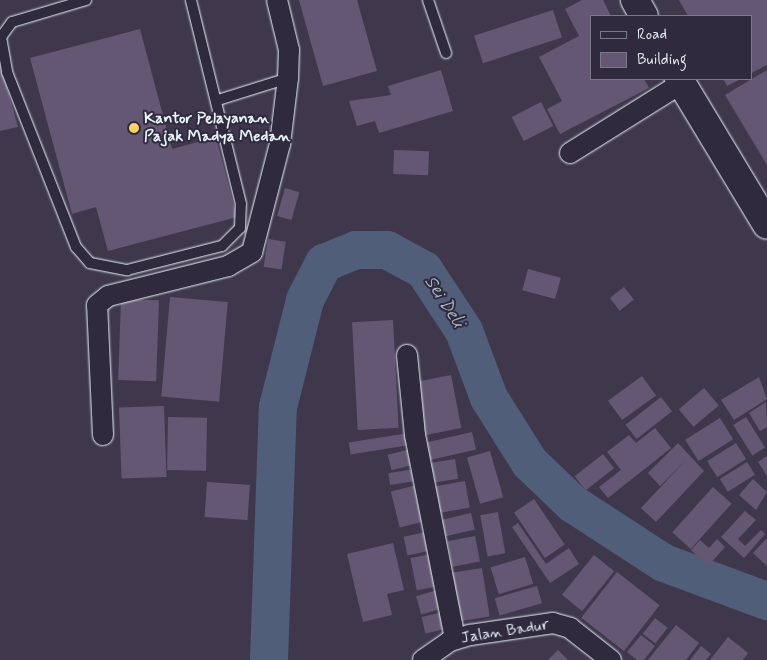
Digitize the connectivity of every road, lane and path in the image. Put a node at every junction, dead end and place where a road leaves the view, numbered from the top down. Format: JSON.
{"nodes":[{"id":1,"x":86,"y":0,"type":"edge"},
{"id":2,"x":191,"y":0,"type":"edge"},
{"id":3,"x":277,"y":0,"type":"edge"},
{"id":4,"x":428,"y":0,"type":"edge"},
{"id":5,"x":635,"y":0,"type":"edge"},
{"id":6,"x":643,"y":15,"type":"edge"},
{"id":7,"x":446,"y":53,"type":"dead end"},
{"id":8,"x":288,"y":78,"type":"junction"},
{"id":9,"x":680,"y":81,"type":"edge"},
{"id":10,"x":218,"y":100,"type":"junction"},
{"id":11,"x":570,"y":153,"type":"dead end"},
{"id":12,"x":767,"y":225,"type":"edge"},
{"id":13,"x":407,"y":355,"type":"dead end"},
{"id":14,"x":103,"y":435,"type":"dead end"},
{"id":15,"x":455,"y":640,"type":"junction"},
{"id":16,"x":423,"y":660,"type":"edge"},
{"id":17,"x":611,"y":660,"type":"edge"}],
"edges":[{"from":1,"to":10,"type":"lane"},
{"from":2,"to":10,"type":"lane"},
{"from":3,"to":8,"type":"street"},
{"from":4,"to":7,"type":"lane"},
{"from":5,"to":6,"type":"street"},
{"from":8,"to":10,"type":"lane"},
{"from":8,"to":14,"type":"street"},
{"from":9,"to":11,"type":"street"},
{"from":9,"to":12,"type":"street"},
{"from":13,"to":15,"type":"street"},
{"from":15,"to":16,"type":"street","name":"Jalan Badur"},
{"from":15,"to":17,"type":"street","name":"Jalan Badur"}]}
